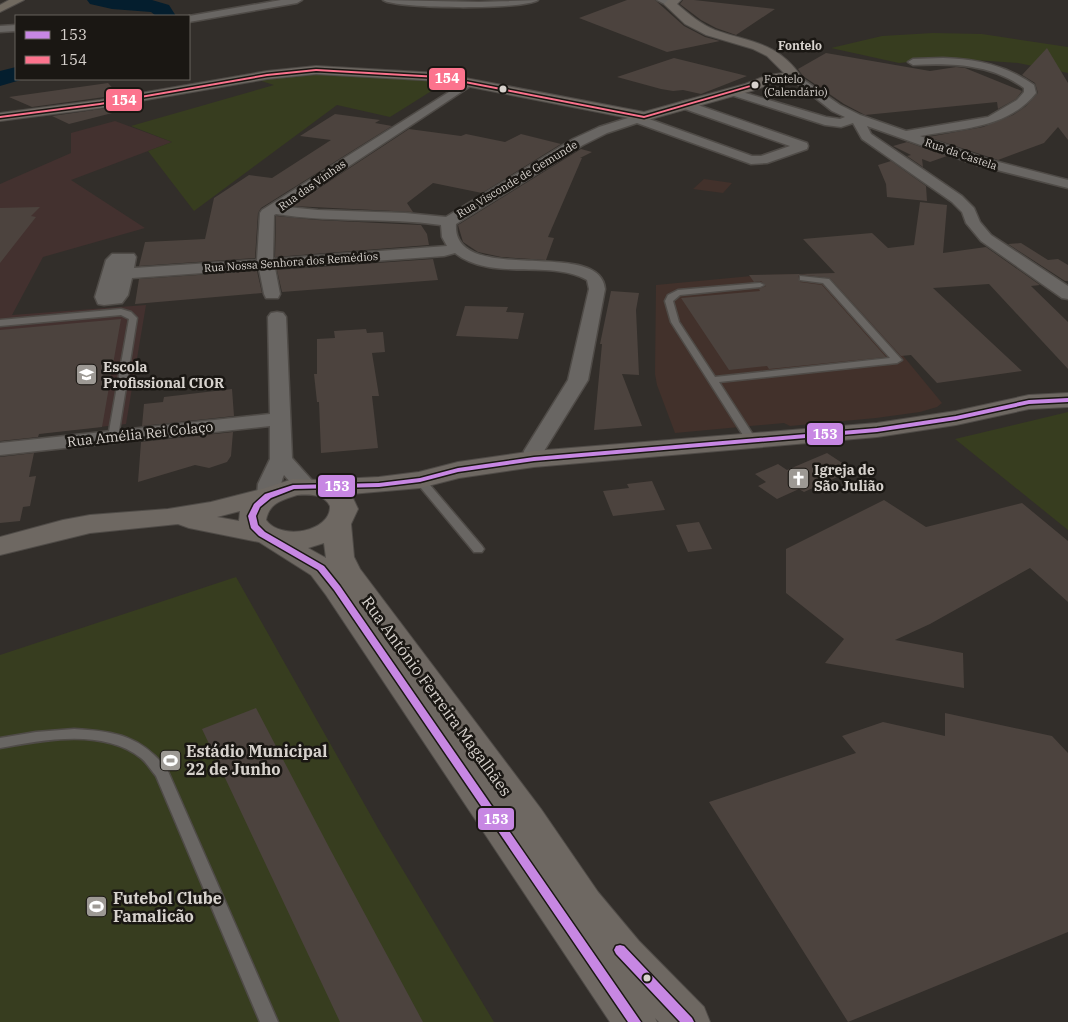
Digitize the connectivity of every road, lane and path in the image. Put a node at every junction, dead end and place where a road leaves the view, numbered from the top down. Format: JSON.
{"nodes":[{"id":1,"x":18,"y":0,"type":"edge"},
{"id":2,"x":297,"y":0,"type":"edge"},
{"id":3,"x":388,"y":0,"type":"edge"},
{"id":4,"x":533,"y":0,"type":"edge"},
{"id":5,"x":669,"y":1,"type":"edge"},
{"id":6,"x":0,"y":9,"type":"edge"},
{"id":7,"x":190,"y":19,"type":"edge"},
{"id":8,"x":0,"y":28,"type":"edge"},
{"id":9,"x":15,"y":28,"type":"edge"},
{"id":10,"x":913,"y":62,"type":"dead end"},
{"id":11,"x":794,"y":76,"type":"junction"},
{"id":12,"x":468,"y":83,"type":"junction"},
{"id":13,"x":732,"y":92,"type":"junction"},
{"id":14,"x":686,"y":105,"type":"junction"},
{"id":15,"x":0,"y":117,"type":"edge"},
{"id":16,"x":641,"y":118,"type":"junction"},
{"id":17,"x":856,"y":118,"type":"junction"},
{"id":18,"x":908,"y":135,"type":"junction"},
{"id":19,"x":1068,"y":184,"type":"edge"},
{"id":20,"x":274,"y":209,"type":"junction"},
{"id":21,"x":448,"y":222,"type":"junction"},
{"id":22,"x":457,"y":248,"type":"junction"},
{"id":23,"x":266,"y":265,"type":"junction"},
{"id":24,"x":125,"y":274,"type":"junction"},
{"id":25,"x":803,"y":278,"type":"dead end"},
{"id":26,"x":760,"y":286,"type":"dead end"},
{"id":27,"x":1068,"y":293,"type":"edge"},
{"id":28,"x":272,"y":294,"type":"dead end"},
{"id":29,"x":277,"y":317,"type":"dead end"},
{"id":30,"x":0,"y":323,"type":"edge"},
{"id":31,"x":713,"y":380,"type":"junction"},
{"id":32,"x":1068,"y":399,"type":"edge"},
{"id":33,"x":281,"y":419,"type":"junction"},
{"id":34,"x":113,"y":437,"type":"junction"},
{"id":35,"x":752,"y":441,"type":"junction"},
{"id":36,"x":0,"y":449,"type":"edge"},
{"id":37,"x":281,"y":459,"type":"junction"},
{"id":38,"x":534,"y":459,"type":"junction"},
{"id":39,"x":420,"y":480,"type":"junction"},
{"id":40,"x":314,"y":487,"type":"junction"},
{"id":41,"x":268,"y":496,"type":"junction"},
{"id":42,"x":168,"y":517,"type":"junction"},
{"id":43,"x":340,"y":520,"type":"junction"},
{"id":44,"x":267,"y":536,"type":"junction"},
{"id":45,"x":0,"y":546,"type":"edge"},
{"id":46,"x":478,"y":549,"type":"dead end"},
{"id":47,"x":0,"y":743,"type":"edge"},
{"id":48,"x":269,"y":1022,"type":"edge"},
{"id":49,"x":635,"y":1022,"type":"edge"},
{"id":50,"x":688,"y":1022,"type":"edge"}],
"edges":[{"from":1,"to":6,"type":"main road"},
{"from":2,"to":7,"type":"street"},
{"from":3,"to":4,"type":"street"},
{"from":5,"to":11,"type":"street"},
{"from":8,"to":9,"type":"street"},
{"from":10,"to":18,"type":"street"},
{"from":11,"to":13,"type":"street","name":"Rua Visconde de Gemunde"},
{"from":11,"to":17,"type":"street","name":"Rua da Castela"},
{"from":12,"to":15,"type":"street"},
{"from":12,"to":16,"type":"street"},
{"from":12,"to":20,"type":"street","name":"Rua das Vinhas"},
{"from":13,"to":14,"type":"street","name":"Rua Visconde de Gemunde"},
{"from":13,"to":17,"type":"street"},
{"from":14,"to":16,"type":"street","name":"Rua Visconde de Gemunde"},
{"from":14,"to":16,"type":"street"},
{"from":16,"to":21,"type":"street","name":"Rua Visconde de Gemunde"},
{"from":17,"to":18,"type":"street","name":"Rua da Castela"},
{"from":17,"to":27,"type":"street"},
{"from":18,"to":19,"type":"street","name":"Rua da Castela"},
{"from":20,"to":21,"type":"street","name":"Rua das Vinhas"},
{"from":20,"to":23,"type":"street"},
{"from":21,"to":22,"type":"street","name":"Rua Visconde de Gemunde"},
{"from":22,"to":23,"type":"street","name":"Rua Nossa Senhora dos Remédios"},
{"from":22,"to":38,"type":"street"},
{"from":23,"to":24,"type":"street","name":"Rua Nossa Senhora dos Remédios"},
{"from":23,"to":28,"type":"street"},
{"from":24,"to":24,"type":"street"},
{"from":25,"to":31,"type":"lane"},
{"from":26,"to":31,"type":"lane"},
{"from":29,"to":33,"type":"street"},
{"from":30,"to":34,"type":"lane"},
{"from":31,"to":35,"type":"lane"},
{"from":32,"to":35,"type":"street"},
{"from":33,"to":34,"type":"street","name":"Rua Amélia Rei Colaço"},
{"from":33,"to":37,"type":"street"},
{"from":34,"to":36,"type":"street","name":"Rua Amélia Rei Colaço"},
{"from":35,"to":38,"type":"street"},
{"from":37,"to":40,"type":"street"},
{"from":37,"to":41,"type":"street"},
{"from":38,"to":39,"type":"street"},
{"from":39,"to":40,"type":"street"},
{"from":39,"to":43,"type":"street"},
{"from":39,"to":46,"type":"lane"},
{"from":40,"to":41,"type":"street"},
{"from":40,"to":43,"type":"street"},
{"from":41,"to":42,"type":"street"},
{"from":41,"to":44,"type":"street"},
{"from":42,"to":44,"type":"street"},
{"from":42,"to":45,"type":"street"},
{"from":43,"to":44,"type":"street"},
{"from":43,"to":50,"type":"street","name":"Rua António Ferreira Magalhães"},
{"from":44,"to":49,"type":"street","name":"Rua António Ferreira Magalhães"},
{"from":47,"to":48,"type":"lane"}]}
